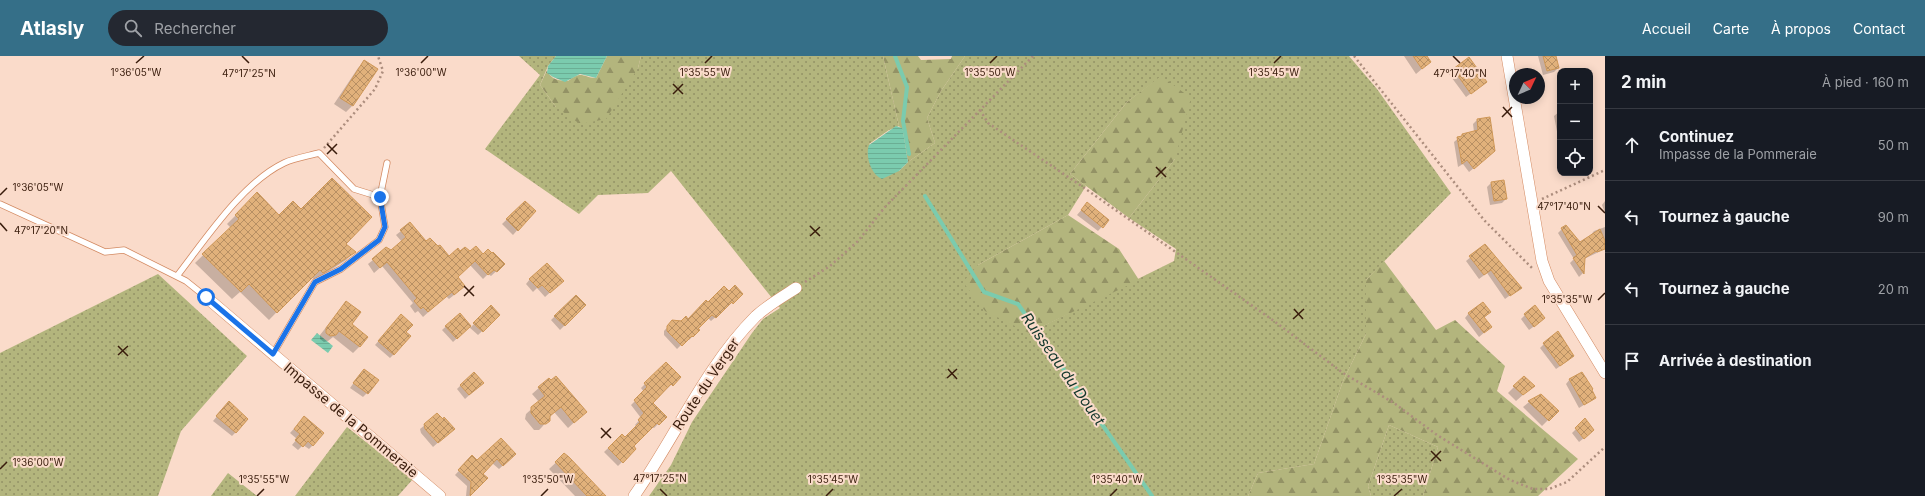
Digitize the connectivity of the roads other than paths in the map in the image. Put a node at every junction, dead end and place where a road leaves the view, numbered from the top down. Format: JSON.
{"nodes":[{"id":1,"x":1507,"y":56,"type":"edge"},
{"id":2,"x":387,"y":163,"type":"dead end"},
{"id":3,"x":380,"y":197,"type":"junction"},
{"id":4,"x":0,"y":204,"type":"edge"},
{"id":5,"x":177,"y":276,"type":"junction"},
{"id":6,"x":796,"y":288,"type":"road end"},
{"id":7,"x":206,"y":297,"type":"joint"},
{"id":8,"x":273,"y":354,"type":"junction"},
{"id":9,"x":1605,"y":373,"type":"edge"},
{"id":10,"x":440,"y":496,"type":"edge"},
{"id":11,"x":634,"y":496,"type":"edge"}],
"edges":[{"from":1,"to":9,"type":"street"},
{"from":2,"to":3,"type":"lane"},
{"from":3,"to":5,"type":"lane"},
{"from":3,"to":8,"type":"lane"},
{"from":4,"to":5,"type":"lane"},
{"from":5,"to":7,"type":"lane"},
{"from":6,"to":11,"type":"street","name":"Route du Verger"},
{"from":7,"to":8,"type":"street","name":"Impasse de la Pommeraie"},
{"from":8,"to":10,"type":"street","name":"Impasse de la Pommeraie"}]}
